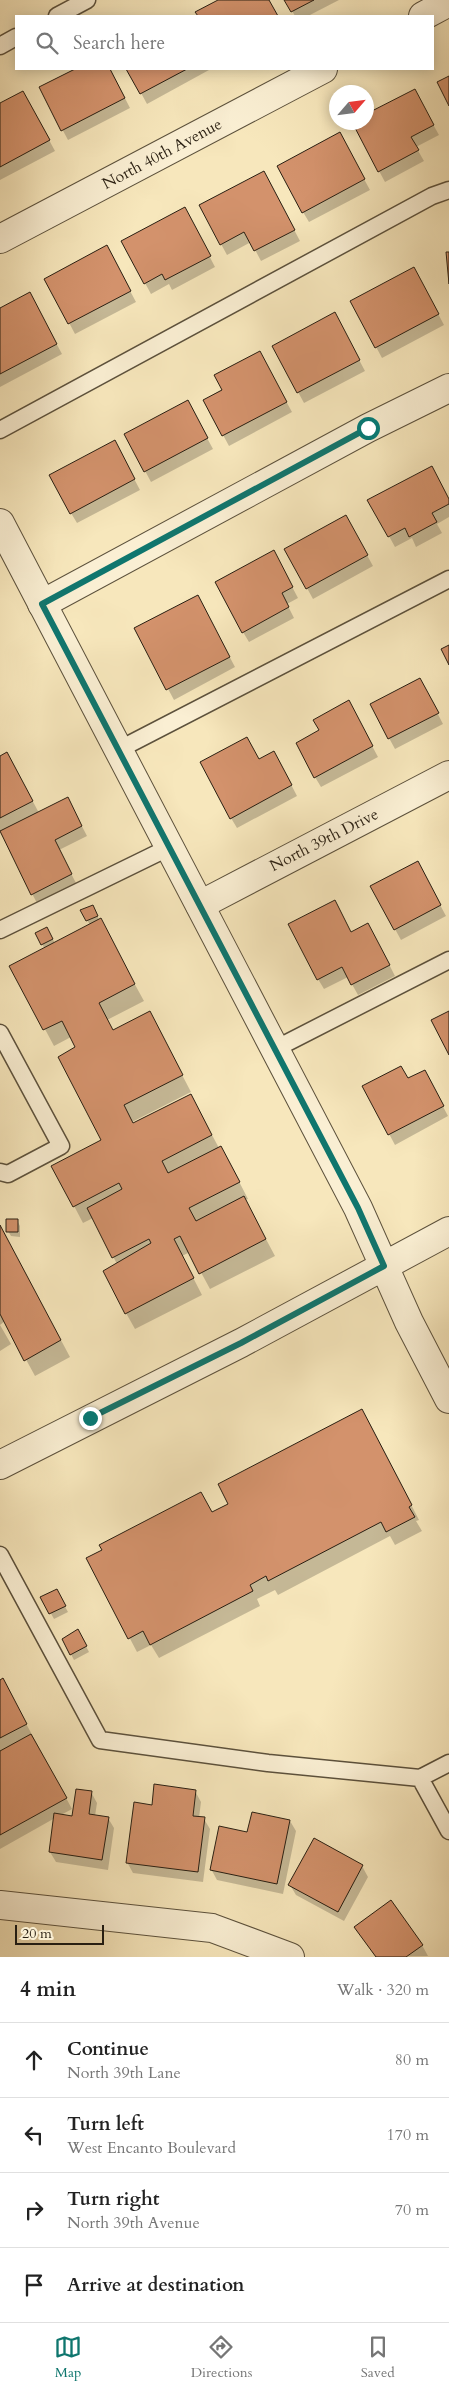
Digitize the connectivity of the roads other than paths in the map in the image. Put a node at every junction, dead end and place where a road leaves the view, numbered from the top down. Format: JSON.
{"nodes":[{"id":1,"x":88,"y":0,"type":"edge"},
{"id":2,"x":449,"y":2,"type":"edge"},
{"id":3,"x":59,"y":15,"type":"edge"},
{"id":4,"x":425,"y":15,"type":"edge"},
{"id":5,"x":15,"y":38,"type":"edge"},
{"id":6,"x":0,"y":46,"type":"edge"},
{"id":7,"x":321,"y":70,"type":"edge"},
{"id":8,"x":449,"y":190,"type":"edge"},
{"id":9,"x":0,"y":239,"type":"edge"},
{"id":10,"x":449,"y":388,"type":"edge"},
{"id":11,"x":0,"y":430,"type":"edge"},
{"id":12,"x":0,"y":523,"type":"edge"},
{"id":13,"x":449,"y":578,"type":"edge"},
{"id":14,"x":42,"y":604,"type":"junction"},
{"id":15,"x":118,"y":750,"type":"junction"},
{"id":16,"x":449,"y":775,"type":"edge"},
{"id":17,"x":170,"y":847,"type":"junction"},
{"id":18,"x":200,"y":905,"type":"junction"},
{"id":19,"x":0,"y":930,"type":"edge"},
{"id":20,"x":449,"y":960,"type":"edge"},
{"id":21,"x":0,"y":1032,"type":"edge"},
{"id":22,"x":275,"y":1049,"type":"junction"},
{"id":23,"x":0,"y":1172,"type":"edge"},
{"id":24,"x":449,"y":1230,"type":"edge"},
{"id":25,"x":384,"y":1266,"type":"junction"},
{"id":26,"x":449,"y":1399,"type":"edge"},
{"id":27,"x":0,"y":1465,"type":"edge"},
{"id":28,"x":0,"y":1555,"type":"edge"},
{"id":29,"x":449,"y":1762,"type":"edge"},
{"id":30,"x":420,"y":1778,"type":"junction"},
{"id":31,"x":449,"y":1831,"type":"edge"},
{"id":32,"x":0,"y":1905,"type":"edge"},
{"id":33,"x":290,"y":1957,"type":"edge"}],
"edges":[{"from":1,"to":3,"type":"lane"},
{"from":2,"to":4,"type":"street"},
{"from":5,"to":6,"type":"lane"},
{"from":7,"to":9,"type":"street","name":"North 40th Avenue"},
{"from":8,"to":11,"type":"lane"},
{"from":10,"to":14,"type":"street"},
{"from":12,"to":14,"type":"street"},
{"from":13,"to":15,"type":"lane"},
{"from":14,"to":15,"type":"street"},
{"from":15,"to":17,"type":"street"},
{"from":16,"to":18,"type":"street","name":"North 39th Drive"},
{"from":17,"to":18,"type":"street"},
{"from":17,"to":19,"type":"lane"},
{"from":18,"to":22,"type":"street"},
{"from":20,"to":22,"type":"lane"},
{"from":21,"to":23,"type":"lane"},
{"from":22,"to":25,"type":"street"},
{"from":24,"to":25,"type":"street"},
{"from":25,"to":26,"type":"street"},
{"from":25,"to":27,"type":"street"},
{"from":28,"to":30,"type":"lane"},
{"from":29,"to":30,"type":"lane"},
{"from":30,"to":31,"type":"lane"},
{"from":32,"to":33,"type":"street"}]}
